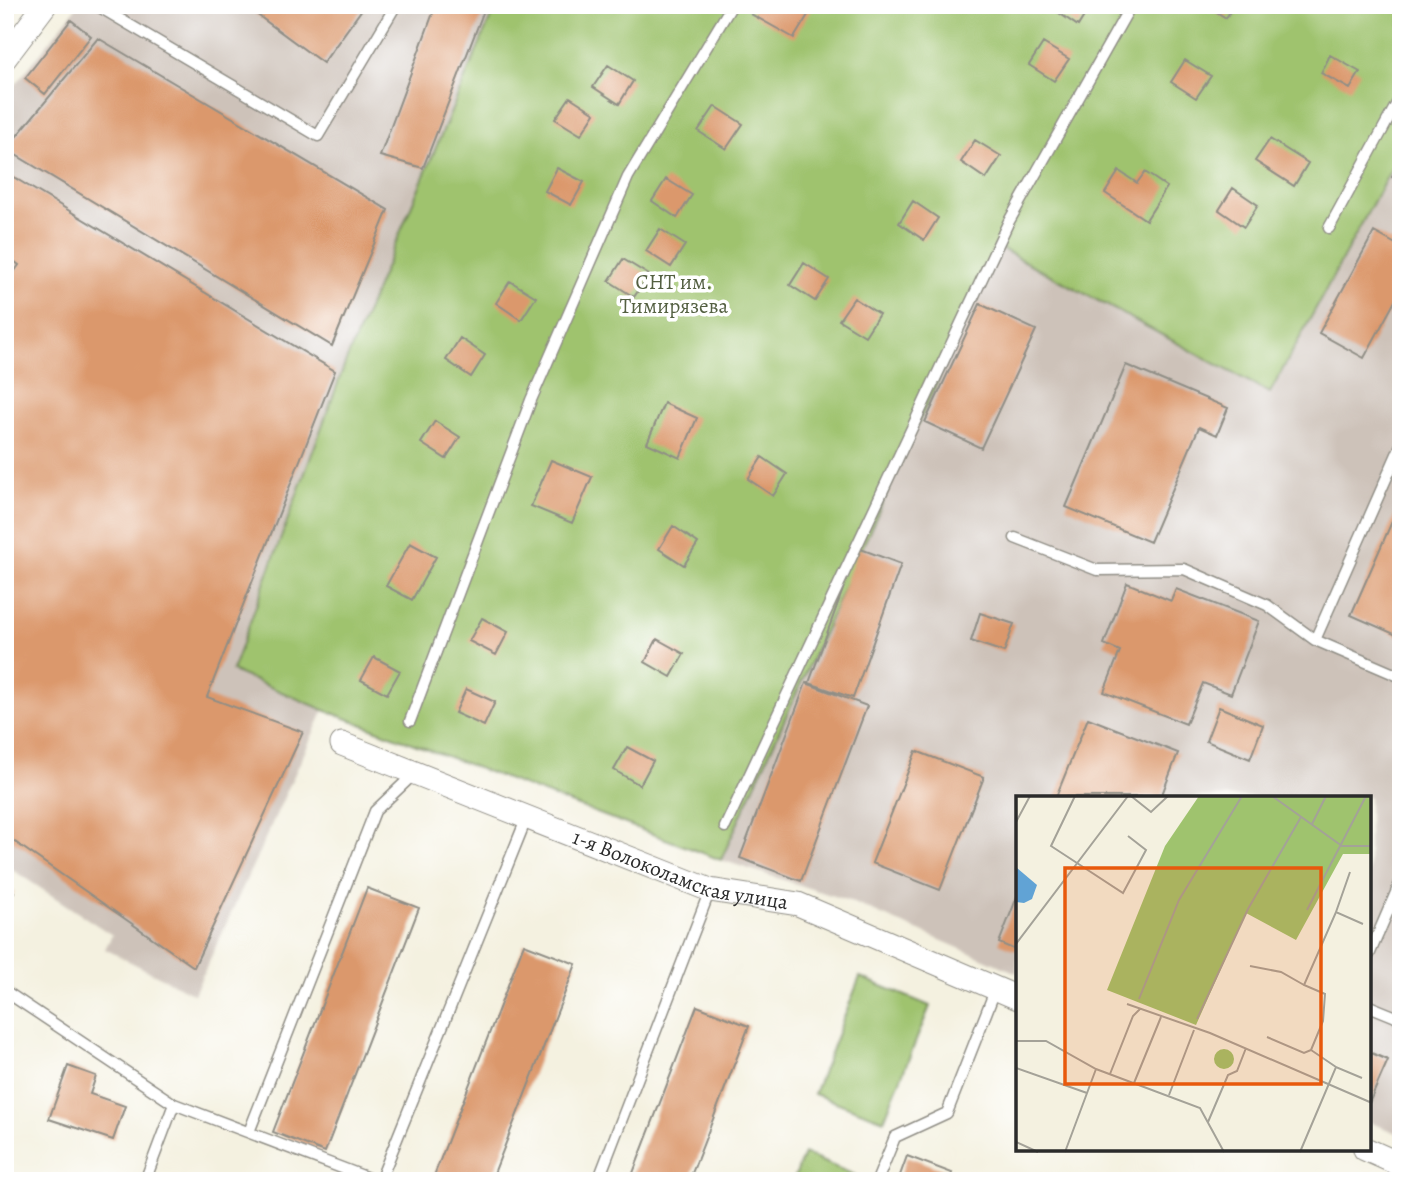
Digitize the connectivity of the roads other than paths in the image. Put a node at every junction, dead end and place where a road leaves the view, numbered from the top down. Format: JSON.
{"nodes":[{"id":1,"x":45,"y":5,"type":"edge"},
{"id":2,"x":96,"y":5,"type":"edge"},
{"id":3,"x":396,"y":5,"type":"edge"},
{"id":4,"x":732,"y":5,"type":"edge"},
{"id":5,"x":1131,"y":5,"type":"edge"},
{"id":6,"x":5,"y":58,"type":"edge"},
{"id":7,"x":1401,"y":96,"type":"edge"},
{"id":8,"x":1329,"y":228,"type":"dead end"},
{"id":9,"x":1401,"y":444,"type":"edge"},
{"id":10,"x":1016,"y":538,"type":"dead end"},
{"id":11,"x":1315,"y":640,"type":"junction"},
{"id":12,"x":1401,"y":677,"type":"edge"},
{"id":13,"x":410,"y":721,"type":"dead end"},
{"id":14,"x":342,"y":744,"type":"dead end"},
{"id":15,"x":415,"y":772,"type":"junction"},
{"id":16,"x":527,"y":817,"type":"junction"},
{"id":17,"x":725,"y":827,"type":"dead end"},
{"id":18,"x":1401,"y":881,"type":"edge"},
{"id":19,"x":710,"y":890,"type":"junction"},
{"id":20,"x":1371,"y":950,"type":"edge"},
{"id":21,"x":996,"y":988,"type":"junction"},
{"id":22,"x":5,"y":991,"type":"edge"},
{"id":23,"x":1016,"y":998,"type":"edge"},
{"id":24,"x":1371,"y":1007,"type":"edge"},
{"id":25,"x":1401,"y":1019,"type":"edge"},
{"id":26,"x":174,"y":1104,"type":"junction"},
{"id":27,"x":249,"y":1132,"type":"junction"},
{"id":28,"x":1369,"y":1151,"type":"edge"},
{"id":29,"x":1401,"y":1166,"type":"edge"},
{"id":30,"x":145,"y":1181,"type":"edge"},
{"id":31,"x":378,"y":1181,"type":"edge"},
{"id":32,"x":598,"y":1181,"type":"edge"},
{"id":33,"x":877,"y":1181,"type":"edge"}],
"edges":[{"from":1,"to":6,"type":"street"},
{"from":2,"to":3,"type":"lane"},
{"from":4,"to":13,"type":"lane"},
{"from":5,"to":17,"type":"lane"},
{"from":7,"to":8,"type":"lane"},
{"from":9,"to":11,"type":"lane"},
{"from":10,"to":11,"type":"lane"},
{"from":11,"to":12,"type":"lane"},
{"from":14,"to":15,"type":"street","name":"1-я Волоколамская улица"},
{"from":15,"to":16,"type":"street","name":"1-я Волоколамская улица"},
{"from":15,"to":27,"type":"lane"},
{"from":16,"to":19,"type":"street","name":"1-я Волоколамская улица"},
{"from":16,"to":31,"type":"lane"},
{"from":18,"to":20,"type":"lane"},
{"from":19,"to":21,"type":"street","name":"1-я Волоколамская улица"},
{"from":19,"to":32,"type":"lane"},
{"from":21,"to":23,"type":"street","name":"1-я Волоколамская улица"},
{"from":21,"to":33,"type":"lane"},
{"from":22,"to":26,"type":"lane"},
{"from":24,"to":25,"type":"lane"},
{"from":26,"to":27,"type":"lane"},
{"from":26,"to":30,"type":"lane"},
{"from":27,"to":31,"type":"lane"},
{"from":28,"to":29,"type":"street"}]}
